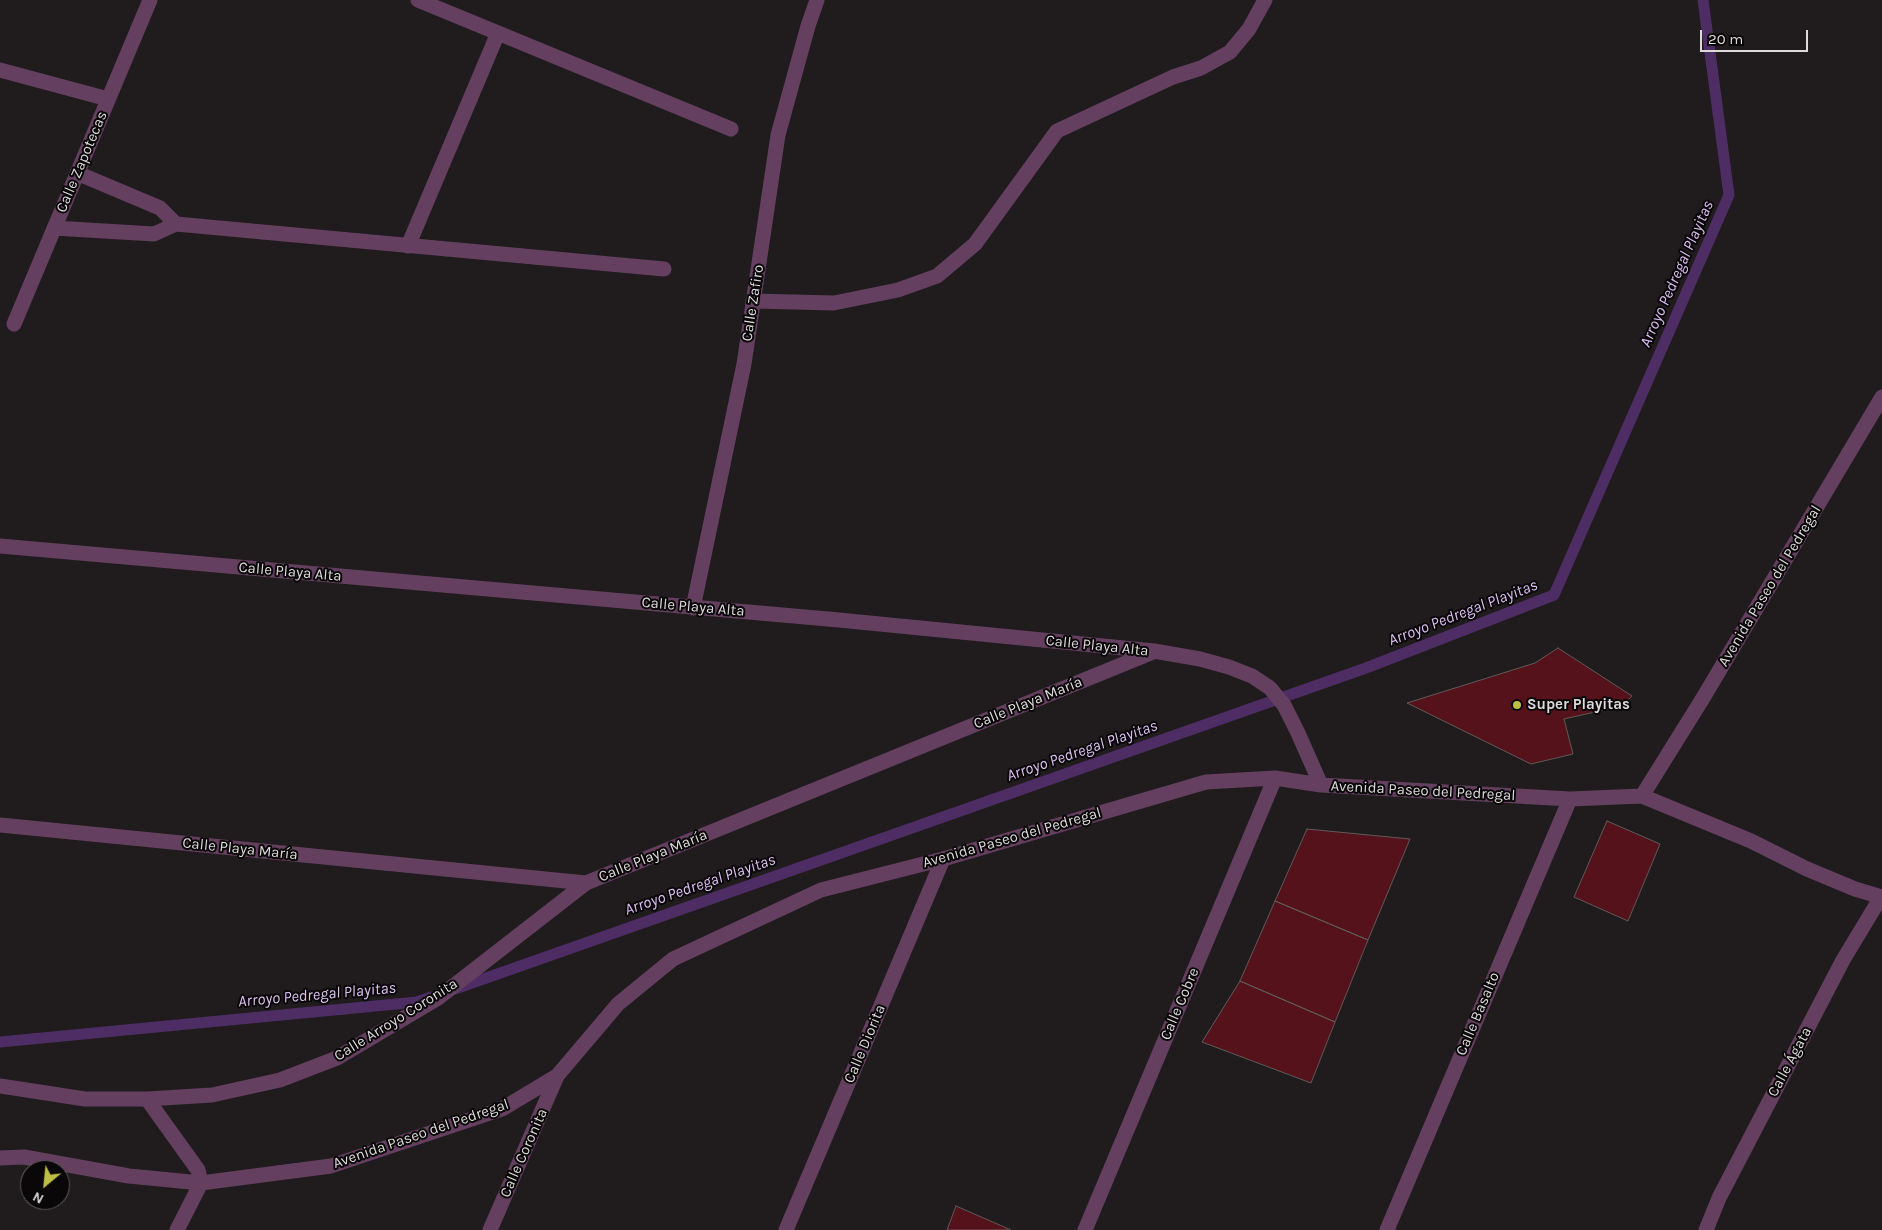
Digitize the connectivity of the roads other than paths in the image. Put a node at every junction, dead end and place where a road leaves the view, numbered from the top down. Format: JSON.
{"nodes":[{"id":1,"x":150,"y":0,"type":"edge"},
{"id":2,"x":418,"y":0,"type":"edge"},
{"id":3,"x":817,"y":0,"type":"edge"},
{"id":4,"x":1264,"y":0,"type":"edge"},
{"id":5,"x":498,"y":33,"type":"junction"},
{"id":6,"x":0,"y":70,"type":"edge"},
{"id":7,"x":108,"y":99,"type":"junction"},
{"id":8,"x":731,"y":129,"type":"dead end"},
{"id":9,"x":77,"y":173,"type":"junction"},
{"id":10,"x":176,"y":224,"type":"junction"},
{"id":11,"x":54,"y":228,"type":"junction"},
{"id":12,"x":408,"y":246,"type":"junction"},
{"id":13,"x":664,"y":269,"type":"dead end"},
{"id":14,"x":753,"y":302,"type":"junction"},
{"id":15,"x":14,"y":324,"type":"dead end"},
{"id":16,"x":1882,"y":397,"type":"edge"},
{"id":17,"x":0,"y":546,"type":"edge"},
{"id":18,"x":693,"y":608,"type":"junction"},
{"id":19,"x":1154,"y":652,"type":"junction"},
{"id":20,"x":1275,"y":778,"type":"junction"},
{"id":21,"x":1321,"y":785,"type":"junction"},
{"id":22,"x":1642,"y":796,"type":"junction"},
{"id":23,"x":1570,"y":799,"type":"junction"},
{"id":24,"x":0,"y":825,"type":"edge"},
{"id":25,"x":943,"y":859,"type":"junction"},
{"id":26,"x":586,"y":883,"type":"junction"},
{"id":27,"x":1881,"y":897,"type":"edge"},
{"id":28,"x":558,"y":1076,"type":"junction"},
{"id":29,"x":0,"y":1086,"type":"edge"},
{"id":30,"x":147,"y":1099,"type":"junction"},
{"id":31,"x":0,"y":1158,"type":"edge"},
{"id":32,"x":201,"y":1183,"type":"junction"},
{"id":33,"x":177,"y":1230,"type":"edge"},
{"id":34,"x":490,"y":1230,"type":"edge"},
{"id":35,"x":786,"y":1230,"type":"edge"},
{"id":36,"x":1085,"y":1230,"type":"edge"},
{"id":37,"x":1387,"y":1230,"type":"edge"},
{"id":38,"x":1706,"y":1230,"type":"edge"}],
"edges":[{"from":1,"to":7,"type":"street","name":"Calle Zapotecas"},
{"from":2,"to":5,"type":"street"},
{"from":3,"to":14,"type":"street","name":"Calle Zafiro"},
{"from":4,"to":14,"type":"street"},
{"from":5,"to":8,"type":"street"},
{"from":5,"to":12,"type":"street"},
{"from":6,"to":7,"type":"street"},
{"from":7,"to":9,"type":"street","name":"Calle Zapotecas"},
{"from":9,"to":10,"type":"street"},
{"from":9,"to":11,"type":"street","name":"Calle Zapotecas"},
{"from":10,"to":11,"type":"street"},
{"from":10,"to":12,"type":"street"},
{"from":11,"to":15,"type":"street","name":"Calle Zapotecas"},
{"from":12,"to":13,"type":"street"},
{"from":14,"to":18,"type":"street","name":"Calle Zafiro"},
{"from":16,"to":22,"type":"street","name":"Avenida Paseo del Pedregal"},
{"from":17,"to":18,"type":"street","name":"Calle Playa Alta"},
{"from":18,"to":19,"type":"street","name":"Calle Playa Alta"},
{"from":19,"to":21,"type":"street","name":"Calle Playa Alta"},
{"from":19,"to":26,"type":"street","name":"Calle Playa María"},
{"from":20,"to":21,"type":"street","name":"Avenida Paseo del Pedregal"},
{"from":20,"to":25,"type":"street","name":"Avenida Paseo del Pedregal"},
{"from":20,"to":36,"type":"street","name":"Calle Cobre"},
{"from":21,"to":23,"type":"street","name":"Avenida Paseo del Pedregal"},
{"from":22,"to":23,"type":"street","name":"Avenida Paseo del Pedregal"},
{"from":22,"to":27,"type":"street"},
{"from":23,"to":37,"type":"street","name":"Calle Basalto"},
{"from":24,"to":26,"type":"street","name":"Calle Playa María"},
{"from":25,"to":28,"type":"street","name":"Avenida Paseo del Pedregal"},
{"from":25,"to":35,"type":"street","name":"Calle Diorita"},
{"from":26,"to":30,"type":"street","name":"Calle Arroyo Coronita"},
{"from":27,"to":38,"type":"street","name":"Calle Ágata"},
{"from":28,"to":32,"type":"street","name":"Avenida Paseo del Pedregal"},
{"from":28,"to":34,"type":"street","name":"Calle Coronita"},
{"from":29,"to":30,"type":"street","name":"Calle Arroyo Coronita"},
{"from":30,"to":32,"type":"street"},
{"from":31,"to":32,"type":"street","name":"Avenida Paseo del Pedregal"},
{"from":32,"to":33,"type":"street"}]}
